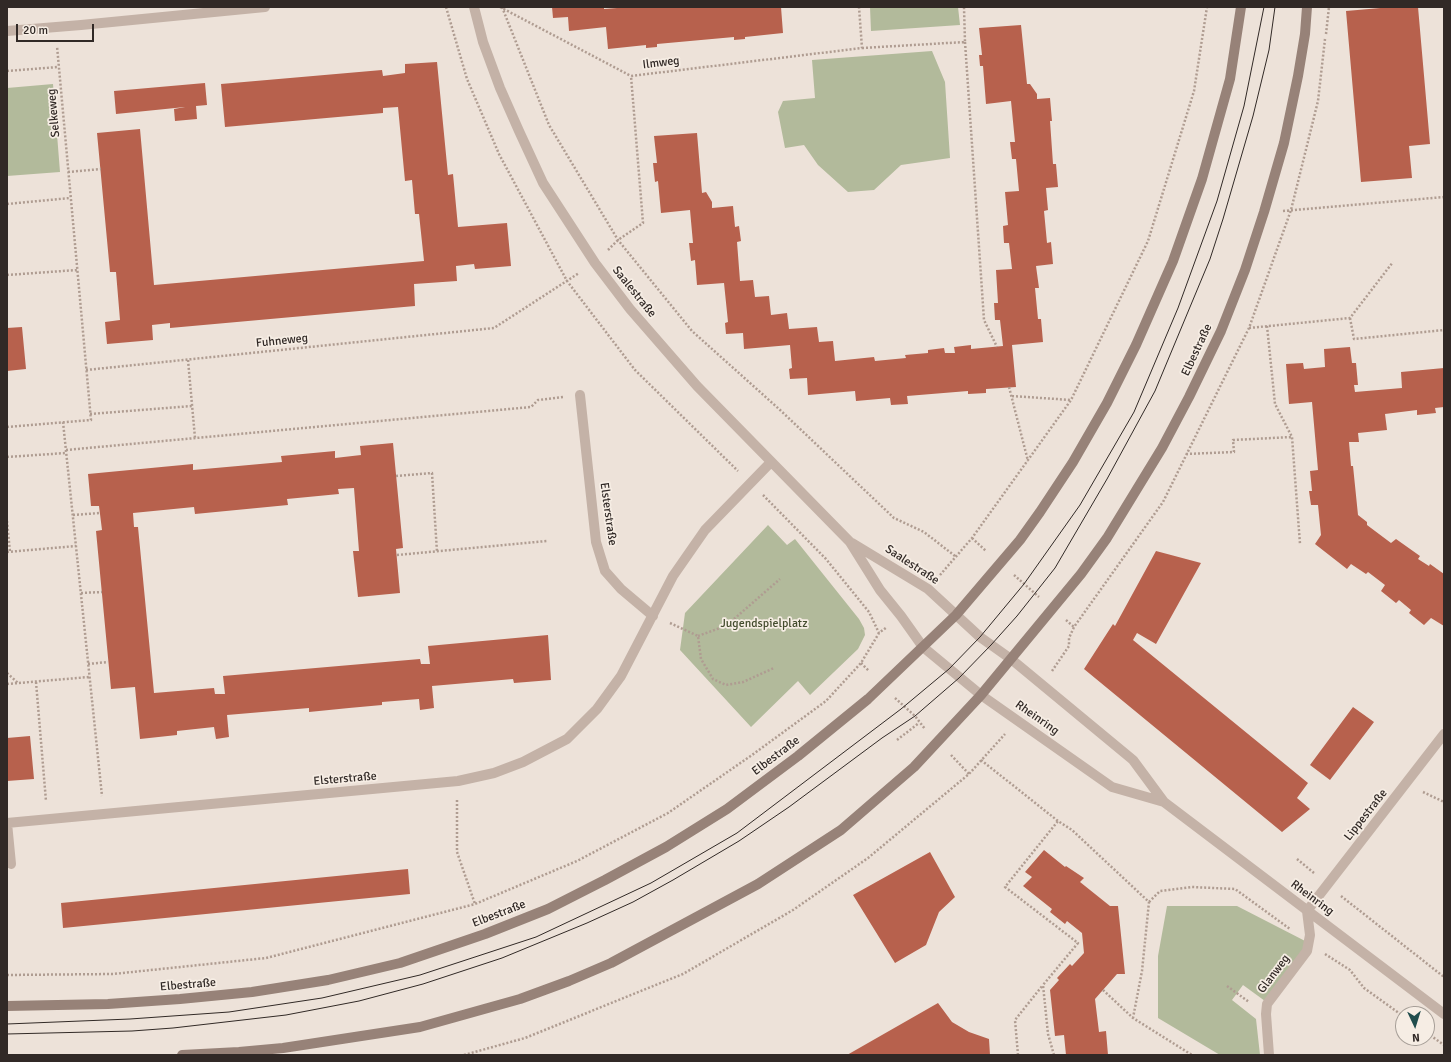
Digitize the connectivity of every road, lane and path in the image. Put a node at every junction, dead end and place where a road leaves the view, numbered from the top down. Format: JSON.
{"nodes":[{"id":1,"x":265,"y":7,"type":"edge"},
{"id":2,"x":474,"y":7,"type":"edge"},
{"id":3,"x":859,"y":7,"type":"edge"},
{"id":4,"x":964,"y":7,"type":"edge"},
{"id":5,"x":1207,"y":7,"type":"edge"},
{"id":6,"x":1241,"y":7,"type":"edge"},
{"id":7,"x":1307,"y":7,"type":"edge"},
{"id":8,"x":501,"y":8,"type":"edge"},
{"id":9,"x":55,"y":26,"type":"junction"},
{"id":10,"x":7,"y":31,"type":"edge"},
{"id":11,"x":965,"y":42,"type":"junction"},
{"id":12,"x":862,"y":48,"type":"junction"},
{"id":13,"x":58,"y":67,"type":"junction"},
{"id":14,"x":7,"y":71,"type":"edge"},
{"id":15,"x":632,"y":76,"type":"junction"},
{"id":16,"x":101,"y":170,"type":"dead end"},
{"id":17,"x":68,"y":172,"type":"junction"},
{"id":18,"x":1444,"y":197,"type":"edge"},
{"id":19,"x":70,"y":198,"type":"junction"},
{"id":20,"x":7,"y":204,"type":"edge"},
{"id":21,"x":1264,"y":212,"type":"junction"},
{"id":22,"x":618,"y":240,"type":"junction"},
{"id":23,"x":1393,"y":262,"type":"dead end"},
{"id":24,"x":595,"y":263,"type":"junction"},
{"id":25,"x":77,"y":270,"type":"junction"},
{"id":26,"x":7,"y":275,"type":"edge"},
{"id":27,"x":1350,"y":318,"type":"junction"},
{"id":28,"x":1267,"y":326,"type":"junction"},
{"id":29,"x":1250,"y":328,"type":"dead end"},
{"id":30,"x":1444,"y":330,"type":"edge"},
{"id":31,"x":998,"y":347,"type":"dead end"},
{"id":32,"x":188,"y":360,"type":"junction"},
{"id":33,"x":86,"y":370,"type":"junction"},
{"id":34,"x":1009,"y":387,"type":"dead end"},
{"id":35,"x":580,"y":395,"type":"joint"},
{"id":36,"x":1012,"y":396,"type":"junction"},
{"id":37,"x":1071,"y":400,"type":"junction"},
{"id":38,"x":192,"y":406,"type":"junction"},
{"id":39,"x":90,"y":414,"type":"junction"},
{"id":40,"x":63,"y":422,"type":"junction"},
{"id":41,"x":7,"y":429,"type":"edge"},
{"id":42,"x":1292,"y":437,"type":"junction"},
{"id":43,"x":194,"y":438,"type":"junction"},
{"id":44,"x":66,"y":451,"type":"junction"},
{"id":45,"x":1186,"y":454,"type":"dead end"},
{"id":46,"x":7,"y":457,"type":"edge"},
{"id":47,"x":772,"y":462,"type":"junction"},
{"id":48,"x":1028,"y":462,"type":"junction"},
{"id":49,"x":396,"y":476,"type":"dead end"},
{"id":50,"x":100,"y":513,"type":"dead end"},
{"id":51,"x":73,"y":515,"type":"junction"},
{"id":52,"x":7,"y":521,"type":"edge"},
{"id":53,"x":972,"y":538,"type":"junction"},
{"id":54,"x":547,"y":541,"type":"dead end"},
{"id":55,"x":850,"y":542,"type":"junction"},
{"id":56,"x":1300,"y":544,"type":"dead end"},
{"id":57,"x":76,"y":546,"type":"junction"},
{"id":58,"x":8,"y":552,"type":"edge"},
{"id":59,"x":437,"y":552,"type":"junction"},
{"id":60,"x":397,"y":555,"type":"dead end"},
{"id":61,"x":955,"y":556,"type":"junction"},
{"id":62,"x":1000,"y":563,"type":"junction"},
{"id":63,"x":780,"y":580,"type":"dead end"},
{"id":64,"x":928,"y":589,"type":"junction"},
{"id":65,"x":102,"y":592,"type":"dead end"},
{"id":66,"x":81,"y":593,"type":"junction"},
{"id":67,"x":1053,"y":609,"type":"junction"},
{"id":68,"x":956,"y":615,"type":"junction"},
{"id":69,"x":653,"y":616,"type":"junction"},
{"id":70,"x":901,"y":616,"type":"junction"},
{"id":71,"x":1074,"y":627,"type":"dead end"},
{"id":72,"x":698,"y":636,"type":"junction"},
{"id":73,"x":923,"y":647,"type":"junction"},
{"id":74,"x":1011,"y":659,"type":"junction"},
{"id":75,"x":108,"y":662,"type":"dead end"},
{"id":76,"x":861,"y":663,"type":"junction"},
{"id":77,"x":88,"y":664,"type":"junction"},
{"id":78,"x":774,"y":668,"type":"dead end"},
{"id":79,"x":7,"y":673,"type":"edge"},
{"id":80,"x":89,"y":677,"type":"junction"},
{"id":81,"x":36,"y":682,"type":"junction"},
{"id":82,"x":18,"y":683,"type":"junction"},
{"id":83,"x":7,"y":684,"type":"edge"},
{"id":84,"x":883,"y":686,"type":"junction"},
{"id":85,"x":981,"y":695,"type":"junction"},
{"id":86,"x":1017,"y":720,"type":"junction"},
{"id":87,"x":919,"y":723,"type":"junction"},
{"id":88,"x":1444,"y":734,"type":"edge"},
{"id":89,"x":897,"y":740,"type":"dead end"},
{"id":90,"x":938,"y":742,"type":"junction"},
{"id":91,"x":981,"y":760,"type":"junction"},
{"id":92,"x":969,"y":774,"type":"junction"},
{"id":93,"x":458,"y":781,"type":"junction"},
{"id":94,"x":1406,"y":785,"type":"junction"},
{"id":95,"x":1164,"y":802,"type":"junction"},
{"id":96,"x":1444,"y":802,"type":"edge"},
{"id":97,"x":104,"y":814,"type":"junction"},
{"id":98,"x":47,"y":819,"type":"junction"},
{"id":99,"x":1058,"y":821,"type":"junction"},
{"id":100,"x":1297,"y":859,"type":"dead end"},
{"id":101,"x":11,"y":864,"type":"dead end"},
{"id":102,"x":1327,"y":885,"type":"junction"},
{"id":103,"x":1148,"y":902,"type":"junction"},
{"id":104,"x":475,"y":904,"type":"junction"},
{"id":105,"x":1307,"y":910,"type":"junction"},
{"id":106,"x":1308,"y":943,"type":"junction"},
{"id":107,"x":7,"y":975,"type":"edge"},
{"id":108,"x":1444,"y":976,"type":"edge"},
{"id":109,"x":1043,"y":985,"type":"junction"},
{"id":110,"x":1227,"y":986,"type":"dead end"},
{"id":111,"x":1103,"y":990,"type":"dead end"},
{"id":112,"x":7,"y":1006,"type":"edge"},
{"id":113,"x":1395,"y":1010,"type":"edge"},
{"id":114,"x":1266,"y":1014,"type":"junction"},
{"id":115,"x":1444,"y":1014,"type":"edge"},
{"id":116,"x":1133,"y":1018,"type":"junction"},
{"id":117,"x":1435,"y":1039,"type":"edge"},
{"id":118,"x":1444,"y":1045,"type":"edge"},
{"id":119,"x":283,"y":1052,"type":"edge"},
{"id":120,"x":239,"y":1054,"type":"edge"},
{"id":121,"x":182,"y":1055,"type":"edge"},
{"id":122,"x":464,"y":1055,"type":"edge"},
{"id":123,"x":1018,"y":1055,"type":"edge"},
{"id":124,"x":1054,"y":1055,"type":"edge"},
{"id":125,"x":1192,"y":1055,"type":"edge"},
{"id":126,"x":1268,"y":1055,"type":"edge"}],
"edges":[{"from":1,"to":9,"type":"street"},
{"from":2,"to":24,"type":"street","name":"Saalestraße"},
{"from":3,"to":12,"type":"path"},
{"from":4,"to":11,"type":"path"},
{"from":5,"to":37,"type":"path"},
{"from":6,"to":62,"type":"street","name":"Elbestraße"},
{"from":7,"to":21,"type":"street","name":"Elbestraße"},
{"from":8,"to":15,"type":"path"},
{"from":8,"to":22,"type":"path"},
{"from":9,"to":10,"type":"street"},
{"from":9,"to":13,"type":"path","name":"Selkeweg"},
{"from":11,"to":12,"type":"path","name":"Ilmweg"},
{"from":11,"to":31,"type":"path"},
{"from":12,"to":15,"type":"path","name":"Ilmweg"},
{"from":13,"to":14,"type":"path"},
{"from":13,"to":17,"type":"path","name":"Selkeweg"},
{"from":15,"to":22,"type":"path","name":"Ilmweg"},
{"from":16,"to":17,"type":"path"},
{"from":17,"to":19,"type":"path","name":"Selkeweg"},
{"from":18,"to":21,"type":"path"},
{"from":19,"to":20,"type":"path"},
{"from":19,"to":25,"type":"path","name":"Selkeweg"},
{"from":21,"to":67,"type":"street","name":"Elbestraße"},
{"from":22,"to":24,"type":"path","name":"Ilmweg"},
{"from":22,"to":61,"type":"path"},
{"from":23,"to":27,"type":"path"},
{"from":24,"to":32,"type":"path","name":"Fuhneweg"},
{"from":24,"to":47,"type":"street","name":"Saalestraße"},
{"from":25,"to":26,"type":"path"},
{"from":25,"to":33,"type":"path","name":"Selkeweg"},
{"from":27,"to":28,"type":"path"},
{"from":27,"to":30,"type":"path"},
{"from":28,"to":29,"type":"path"},
{"from":28,"to":42,"type":"path"},
{"from":32,"to":33,"type":"path","name":"Fuhneweg"},
{"from":32,"to":38,"type":"path"},
{"from":33,"to":39,"type":"path"},
{"from":34,"to":36,"type":"path"},
{"from":35,"to":43,"type":"path"},
{"from":35,"to":69,"type":"street","name":"Elsterstraße"},
{"from":36,"to":37,"type":"path"},
{"from":36,"to":48,"type":"path"},
{"from":37,"to":48,"type":"path"},
{"from":38,"to":39,"type":"path"},
{"from":38,"to":43,"type":"path"},
{"from":39,"to":40,"type":"path"},
{"from":40,"to":41,"type":"path"},
{"from":40,"to":44,"type":"path"},
{"from":42,"to":45,"type":"path"},
{"from":42,"to":56,"type":"path"},
{"from":43,"to":44,"type":"path"},
{"from":44,"to":46,"type":"path"},
{"from":44,"to":51,"type":"path"},
{"from":47,"to":55,"type":"street","name":"Saalestraße"},
{"from":47,"to":69,"type":"street","name":"Elsterstraße"},
{"from":48,"to":53,"type":"path"},
{"from":49,"to":59,"type":"path"},
{"from":50,"to":51,"type":"path"},
{"from":51,"to":57,"type":"path"},
{"from":52,"to":58,"type":"path"},
{"from":53,"to":61,"type":"path"},
{"from":53,"to":62,"type":"path"},
{"from":54,"to":59,"type":"path"},
{"from":55,"to":64,"type":"street","name":"Saalestraße"},
{"from":55,"to":70,"type":"street","name":"Saalestraße"},
{"from":57,"to":58,"type":"path"},
{"from":57,"to":66,"type":"path"},
{"from":59,"to":60,"type":"path"},
{"from":61,"to":64,"type":"path"},
{"from":62,"to":67,"type":"path"},
{"from":62,"to":68,"type":"street","name":"Elbestraße"},
{"from":63,"to":72,"type":"path"},
{"from":64,"to":68,"type":"street","name":"Saalestraße"},
{"from":65,"to":66,"type":"path"},
{"from":66,"to":77,"type":"path"},
{"from":67,"to":71,"type":"path"},
{"from":67,"to":74,"type":"street","name":"Elbestraße"},
{"from":68,"to":73,"type":"street","name":"Elbestraße"},
{"from":68,"to":74,"type":"street"},
{"from":69,"to":72,"type":"path"},
{"from":69,"to":93,"type":"street","name":"Elsterstraße"},
{"from":70,"to":73,"type":"street","name":"Saalestraße"},
{"from":70,"to":76,"type":"path"},
{"from":72,"to":78,"type":"path"},
{"from":73,"to":84,"type":"street","name":"Elbestraße"},
{"from":73,"to":85,"type":"street"},
{"from":74,"to":85,"type":"street","name":"Elbestraße"},
{"from":74,"to":95,"type":"street","name":"Rheinring"},
{"from":75,"to":77,"type":"path"},
{"from":76,"to":84,"type":"path"},
{"from":76,"to":104,"type":"path"},
{"from":77,"to":80,"type":"path"},
{"from":79,"to":82,"type":"path"},
{"from":80,"to":81,"type":"path"},
{"from":80,"to":97,"type":"path"},
{"from":81,"to":82,"type":"path"},
{"from":81,"to":98,"type":"path"},
{"from":82,"to":83,"type":"path"},
{"from":84,"to":87,"type":"path"},
{"from":84,"to":112,"type":"street","name":"Elbestraße"},
{"from":85,"to":86,"type":"street","name":"Rheinring"},
{"from":85,"to":90,"type":"street","name":"Elbestraße"},
{"from":86,"to":91,"type":"path"},
{"from":86,"to":95,"type":"street","name":"Rheinring"},
{"from":87,"to":89,"type":"path"},
{"from":87,"to":90,"type":"path"},
{"from":88,"to":94,"type":"street","name":"Lippestraße"},
{"from":90,"to":92,"type":"path"},
{"from":90,"to":119,"type":"street","name":"Elbestraße"},
{"from":91,"to":92,"type":"path"},
{"from":91,"to":99,"type":"path"},
{"from":92,"to":122,"type":"path"},
{"from":93,"to":97,"type":"street","name":"Elsterstraße"},
{"from":93,"to":104,"type":"path"},
{"from":94,"to":96,"type":"path"},
{"from":94,"to":102,"type":"street","name":"Lippestraße"},
{"from":95,"to":105,"type":"street","name":"Rheinring"},
{"from":97,"to":98,"type":"street","name":"Elsterstraße"},
{"from":98,"to":101,"type":"street","name":"Elsterstraße"},
{"from":99,"to":103,"type":"path"},
{"from":99,"to":109,"type":"path"},
{"from":100,"to":102,"type":"path"},
{"from":102,"to":105,"type":"street","name":"Lippestraße"},
{"from":102,"to":108,"type":"path"},
{"from":103,"to":106,"type":"path"},
{"from":103,"to":116,"type":"path"},
{"from":104,"to":107,"type":"path"},
{"from":105,"to":106,"type":"street","name":"Glanweg"},
{"from":105,"to":115,"type":"street","name":"Rheinring"},
{"from":106,"to":113,"type":"path"},
{"from":106,"to":114,"type":"street","name":"Glanweg"},
{"from":109,"to":123,"type":"path"},
{"from":109,"to":124,"type":"path"},
{"from":110,"to":114,"type":"path"},
{"from":111,"to":116,"type":"path"},
{"from":114,"to":126,"type":"street","name":"Glanweg"},
{"from":116,"to":125,"type":"path"},
{"from":117,"to":118,"type":"path"},
{"from":119,"to":120,"type":"street","name":"Elbestraße"},
{"from":120,"to":121,"type":"street","name":"Elbestraße"}]}
